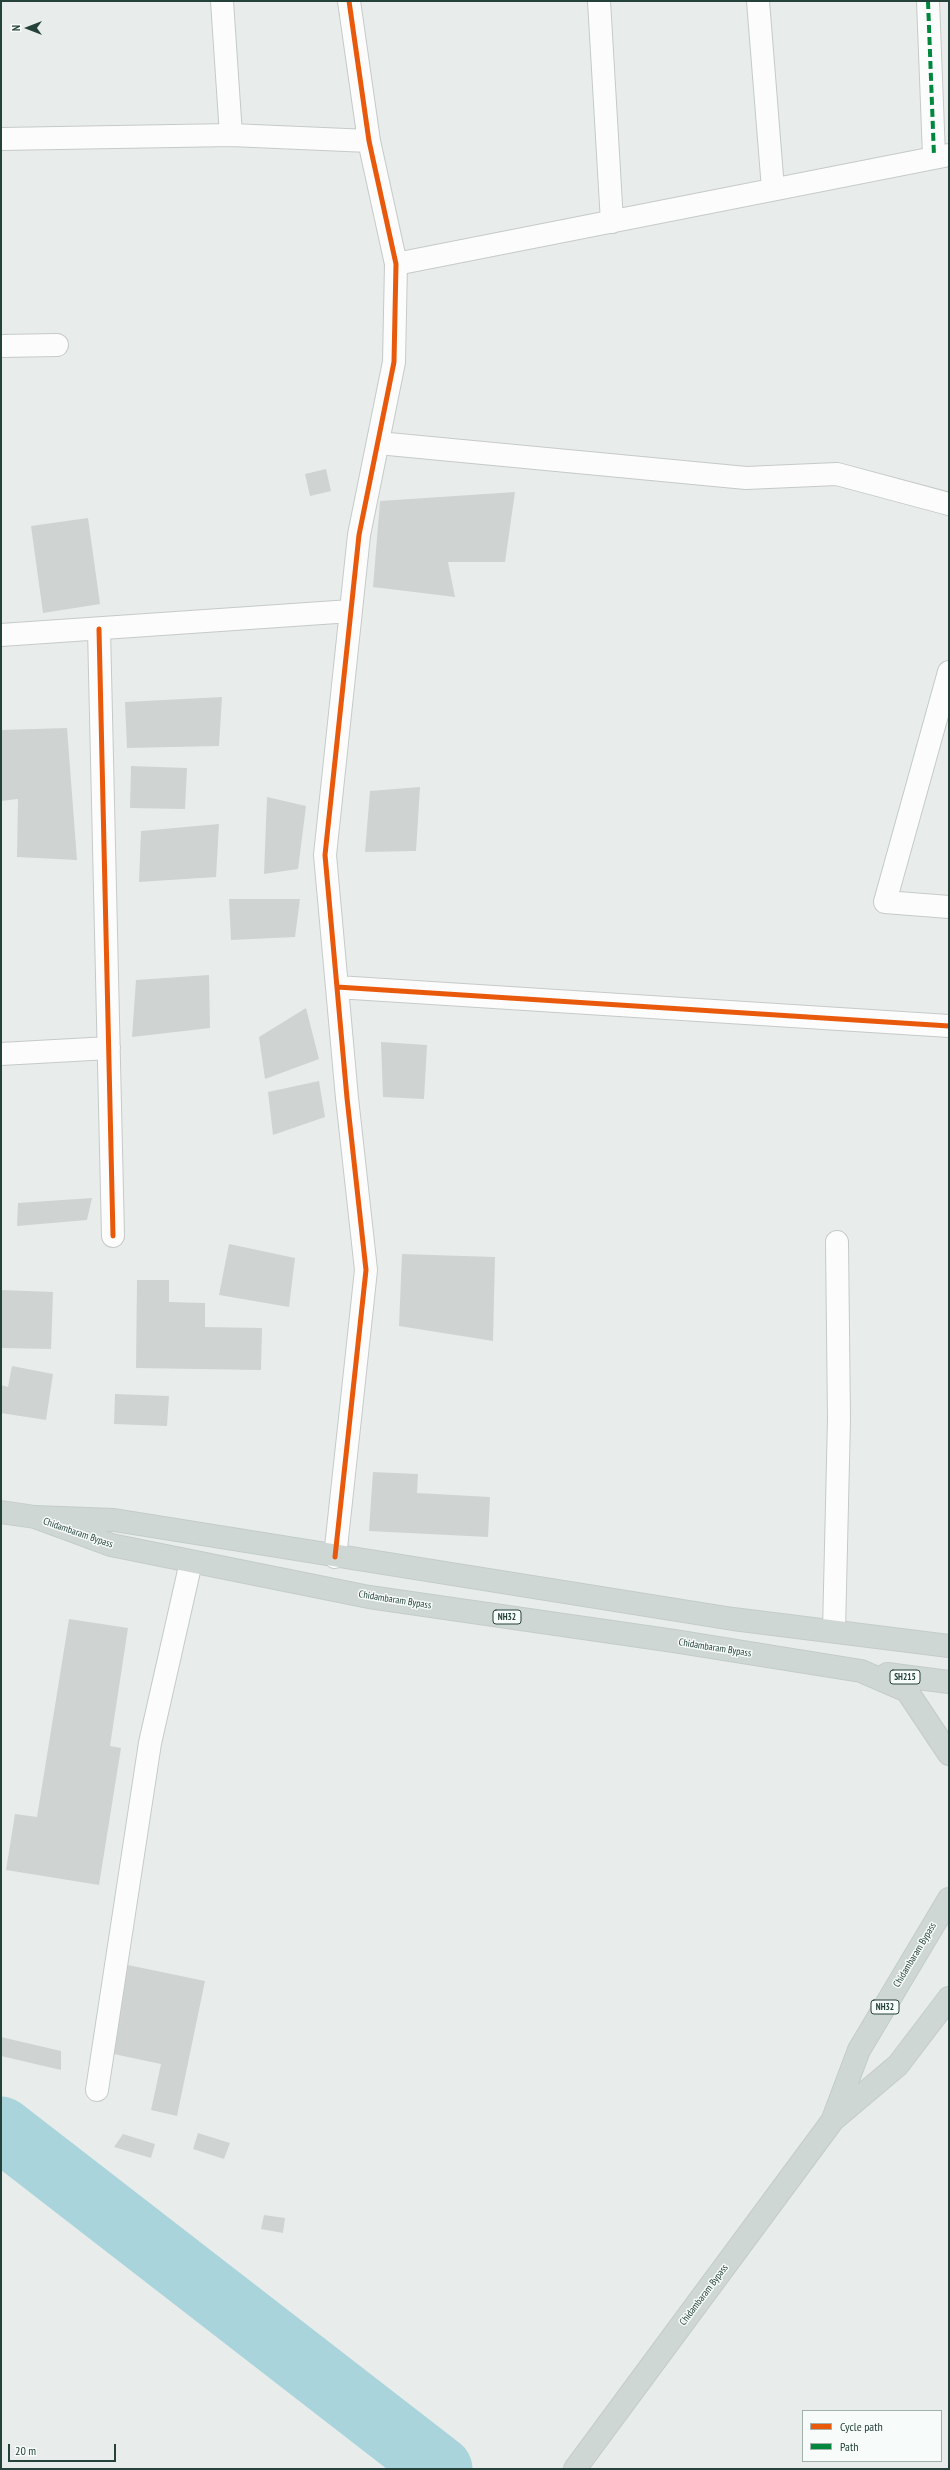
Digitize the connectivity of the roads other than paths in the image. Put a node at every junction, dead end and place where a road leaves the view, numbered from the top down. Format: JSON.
{"nodes":[{"id":1,"x":222,"y":1,"type":"edge"},
{"id":2,"x":349,"y":1,"type":"edge"},
{"id":3,"x":599,"y":1,"type":"edge"},
{"id":4,"x":758,"y":1,"type":"edge"},
{"id":5,"x":928,"y":1,"type":"edge"},
{"id":6,"x":231,"y":135,"type":"junction"},
{"id":7,"x":1,"y":139,"type":"edge"},
{"id":8,"x":369,"y":140,"type":"junction"},
{"id":9,"x":942,"y":156,"type":"edge"},
{"id":10,"x":773,"y":189,"type":"junction"},
{"id":11,"x":612,"y":222,"type":"junction"},
{"id":12,"x":396,"y":264,"type":"junction"},
{"id":13,"x":57,"y":345,"type":"dead end"},
{"id":14,"x":1,"y":346,"type":"edge"},
{"id":15,"x":378,"y":443,"type":"junction"},
{"id":16,"x":949,"y":504,"type":"edge"},
{"id":17,"x":352,"y":611,"type":"junction"},
{"id":18,"x":99,"y":629,"type":"junction"},
{"id":19,"x":1,"y":636,"type":"edge"},
{"id":20,"x":949,"y":672,"type":"edge"},
{"id":21,"x":949,"y":907,"type":"edge"},
{"id":22,"x":337,"y":987,"type":"junction"},
{"id":23,"x":949,"y":1026,"type":"edge"},
{"id":24,"x":109,"y":1048,"type":"junction"},
{"id":25,"x":1,"y":1054,"type":"edge"},
{"id":26,"x":112,"y":1236,"type":"dead end"},
{"id":27,"x":837,"y":1242,"type":"dead end"},
{"id":28,"x":1,"y":1512,"type":"edge"},
{"id":29,"x":35,"y":1517,"type":"junction"},
{"id":30,"x":335,"y":1557,"type":"junction"},
{"id":31,"x":191,"y":1562,"type":"junction"},
{"id":32,"x":834,"y":1631,"type":"junction"},
{"id":33,"x":949,"y":1646,"type":"edge"},
{"id":34,"x":861,"y":1671,"type":"junction"},
{"id":35,"x":949,"y":1682,"type":"edge"},
{"id":36,"x":949,"y":1754,"type":"edge"},
{"id":37,"x":949,"y":1899,"type":"edge"},
{"id":38,"x":949,"y":1998,"type":"edge"},
{"id":39,"x":97,"y":2090,"type":"dead end"},
{"id":40,"x":833,"y":2120,"type":"junction"},
{"id":41,"x":575,"y":2469,"type":"edge"}],
"edges":[{"from":1,"to":6,"type":"street"},
{"from":2,"to":8,"type":"street"},
{"from":3,"to":11,"type":"street"},
{"from":4,"to":10,"type":"street"},
{"from":5,"to":9,"type":"street"},
{"from":6,"to":7,"type":"street"},
{"from":6,"to":8,"type":"street"},
{"from":8,"to":12,"type":"street"},
{"from":9,"to":10,"type":"street"},
{"from":10,"to":11,"type":"street"},
{"from":11,"to":12,"type":"street"},
{"from":12,"to":15,"type":"street"},
{"from":13,"to":14,"type":"street"},
{"from":15,"to":16,"type":"street"},
{"from":15,"to":17,"type":"street"},
{"from":17,"to":18,"type":"street"},
{"from":17,"to":22,"type":"street"},
{"from":18,"to":19,"type":"street"},
{"from":18,"to":24,"type":"street"},
{"from":20,"to":21,"type":"street"},
{"from":22,"to":23,"type":"street"},
{"from":22,"to":30,"type":"street"},
{"from":24,"to":25,"type":"street"},
{"from":24,"to":26,"type":"street"},
{"from":27,"to":32,"type":"street"},
{"from":28,"to":29,"type":"main road"},
{"from":29,"to":30,"type":"main road","name":"Chidambaram Bypass"},
{"from":29,"to":31,"type":"main road","name":"Chidambaram Bypass","number":"NH32"},
{"from":30,"to":32,"type":"main road","name":"Chidambaram Bypass"},
{"from":31,"to":34,"type":"main road","name":"Chidambaram Bypass","number":"NH32"},
{"from":31,"to":39,"type":"street"},
{"from":32,"to":33,"type":"main road","name":"Chidambaram Bypass"},
{"from":34,"to":35,"type":"main road","number":"SH215"},
{"from":34,"to":36,"type":"main road","name":"Chidambaram Bypass","number":"NH32"},
{"from":37,"to":40,"type":"main road","name":"Chidambaram Bypass","number":"NH32"},
{"from":38,"to":40,"type":"main road","name":"Chidambaram Bypass"},
{"from":40,"to":41,"type":"main road","name":"Chidambaram Bypass"}]}
